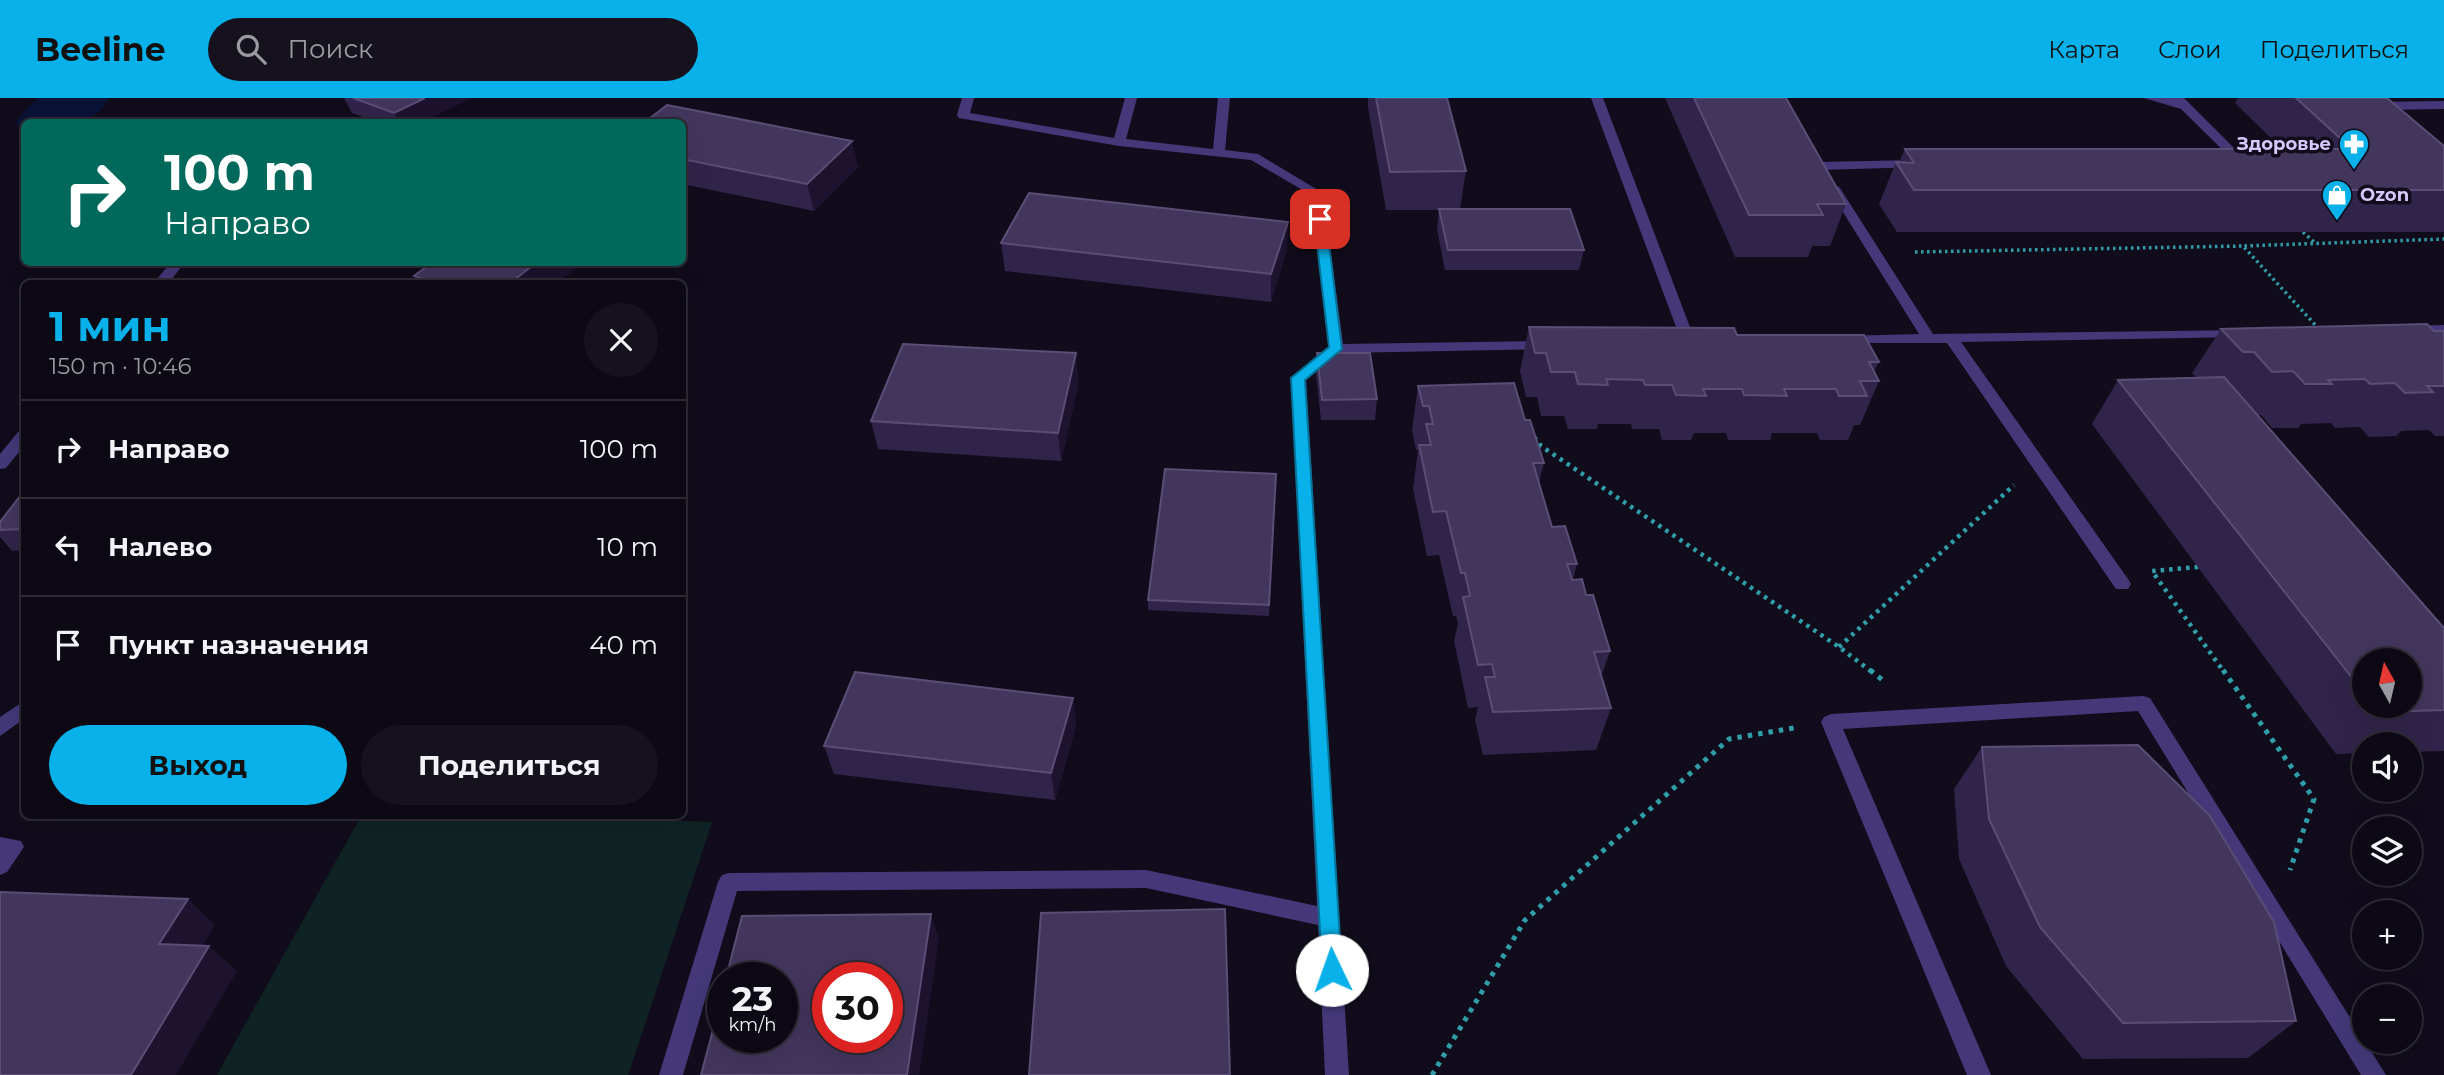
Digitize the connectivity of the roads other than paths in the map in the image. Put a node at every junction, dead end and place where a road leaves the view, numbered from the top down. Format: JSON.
{"nodes":[{"id":1,"x":968,"y":98,"type":"edge"},
{"id":2,"x":1131,"y":98,"type":"edge"},
{"id":3,"x":1224,"y":98,"type":"edge"},
{"id":4,"x":1597,"y":98,"type":"edge"},
{"id":5,"x":2150,"y":98,"type":"edge"},
{"id":6,"x":2181,"y":102,"type":"edge"},
{"id":7,"x":2444,"y":105,"type":"edge"},
{"id":8,"x":2386,"y":122,"type":"edge"},
{"id":9,"x":1119,"y":142,"type":"junction"},
{"id":10,"x":1219,"y":153,"type":"junction"},
{"id":11,"x":2220,"y":162,"type":"edge"},
{"id":12,"x":1930,"y":164,"type":"edge"},
{"id":13,"x":176,"y":266,"type":"edge"},
{"id":14,"x":163,"y":280,"type":"edge"},
{"id":15,"x":2444,"y":329,"type":"edge"},
{"id":16,"x":2389,"y":330,"type":"edge"},
{"id":17,"x":2252,"y":333,"type":"edge"},
{"id":18,"x":1951,"y":338,"type":"junction"},
{"id":19,"x":1929,"y":339,"type":"junction"},
{"id":20,"x":1822,"y":341,"type":"edge"},
{"id":21,"x":1689,"y":343,"type":"edge"},
{"id":22,"x":1568,"y":345,"type":"edge"},
{"id":23,"x":1336,"y":349,"type":"junction"},
{"id":24,"x":21,"y":440,"type":"edge"},
{"id":25,"x":0,"y":464,"type":"edge"},
{"id":26,"x":2122,"y":584,"type":"dead end"},
{"id":27,"x":21,"y":711,"type":"edge"},
{"id":28,"x":0,"y":728,"type":"edge"},
{"id":29,"x":0,"y":846,"type":"edge"},
{"id":30,"x":0,"y":866,"type":"edge"},
{"id":31,"x":1329,"y":918,"type":"junction"},
{"id":32,"x":671,"y":1075,"type":"edge"},
{"id":33,"x":1337,"y":1075,"type":"edge"},
{"id":34,"x":1979,"y":1075,"type":"edge"},
{"id":35,"x":2374,"y":1075,"type":"edge"}],
"edges":[{"from":1,"to":9,"type":"street"},
{"from":2,"to":9,"type":"street"},
{"from":3,"to":10,"type":"street"},
{"from":4,"to":21,"type":"street"},
{"from":5,"to":6,"type":"street"},
{"from":6,"to":11,"type":"street"},
{"from":7,"to":8,"type":"street"},
{"from":9,"to":10,"type":"street"},
{"from":10,"to":23,"type":"street"},
{"from":12,"to":19,"type":"street"},
{"from":13,"to":14,"type":"street"},
{"from":15,"to":16,"type":"street"},
{"from":17,"to":18,"type":"street"},
{"from":18,"to":19,"type":"street"},
{"from":18,"to":26,"type":"street"},
{"from":19,"to":20,"type":"street"},
{"from":22,"to":23,"type":"street"},
{"from":23,"to":31,"type":"street"},
{"from":24,"to":25,"type":"street"},
{"from":27,"to":28,"type":"street"},
{"from":29,"to":30,"type":"street"},
{"from":31,"to":32,"type":"street"},
{"from":31,"to":33,"type":"street"},
{"from":34,"to":35,"type":"street"}]}
